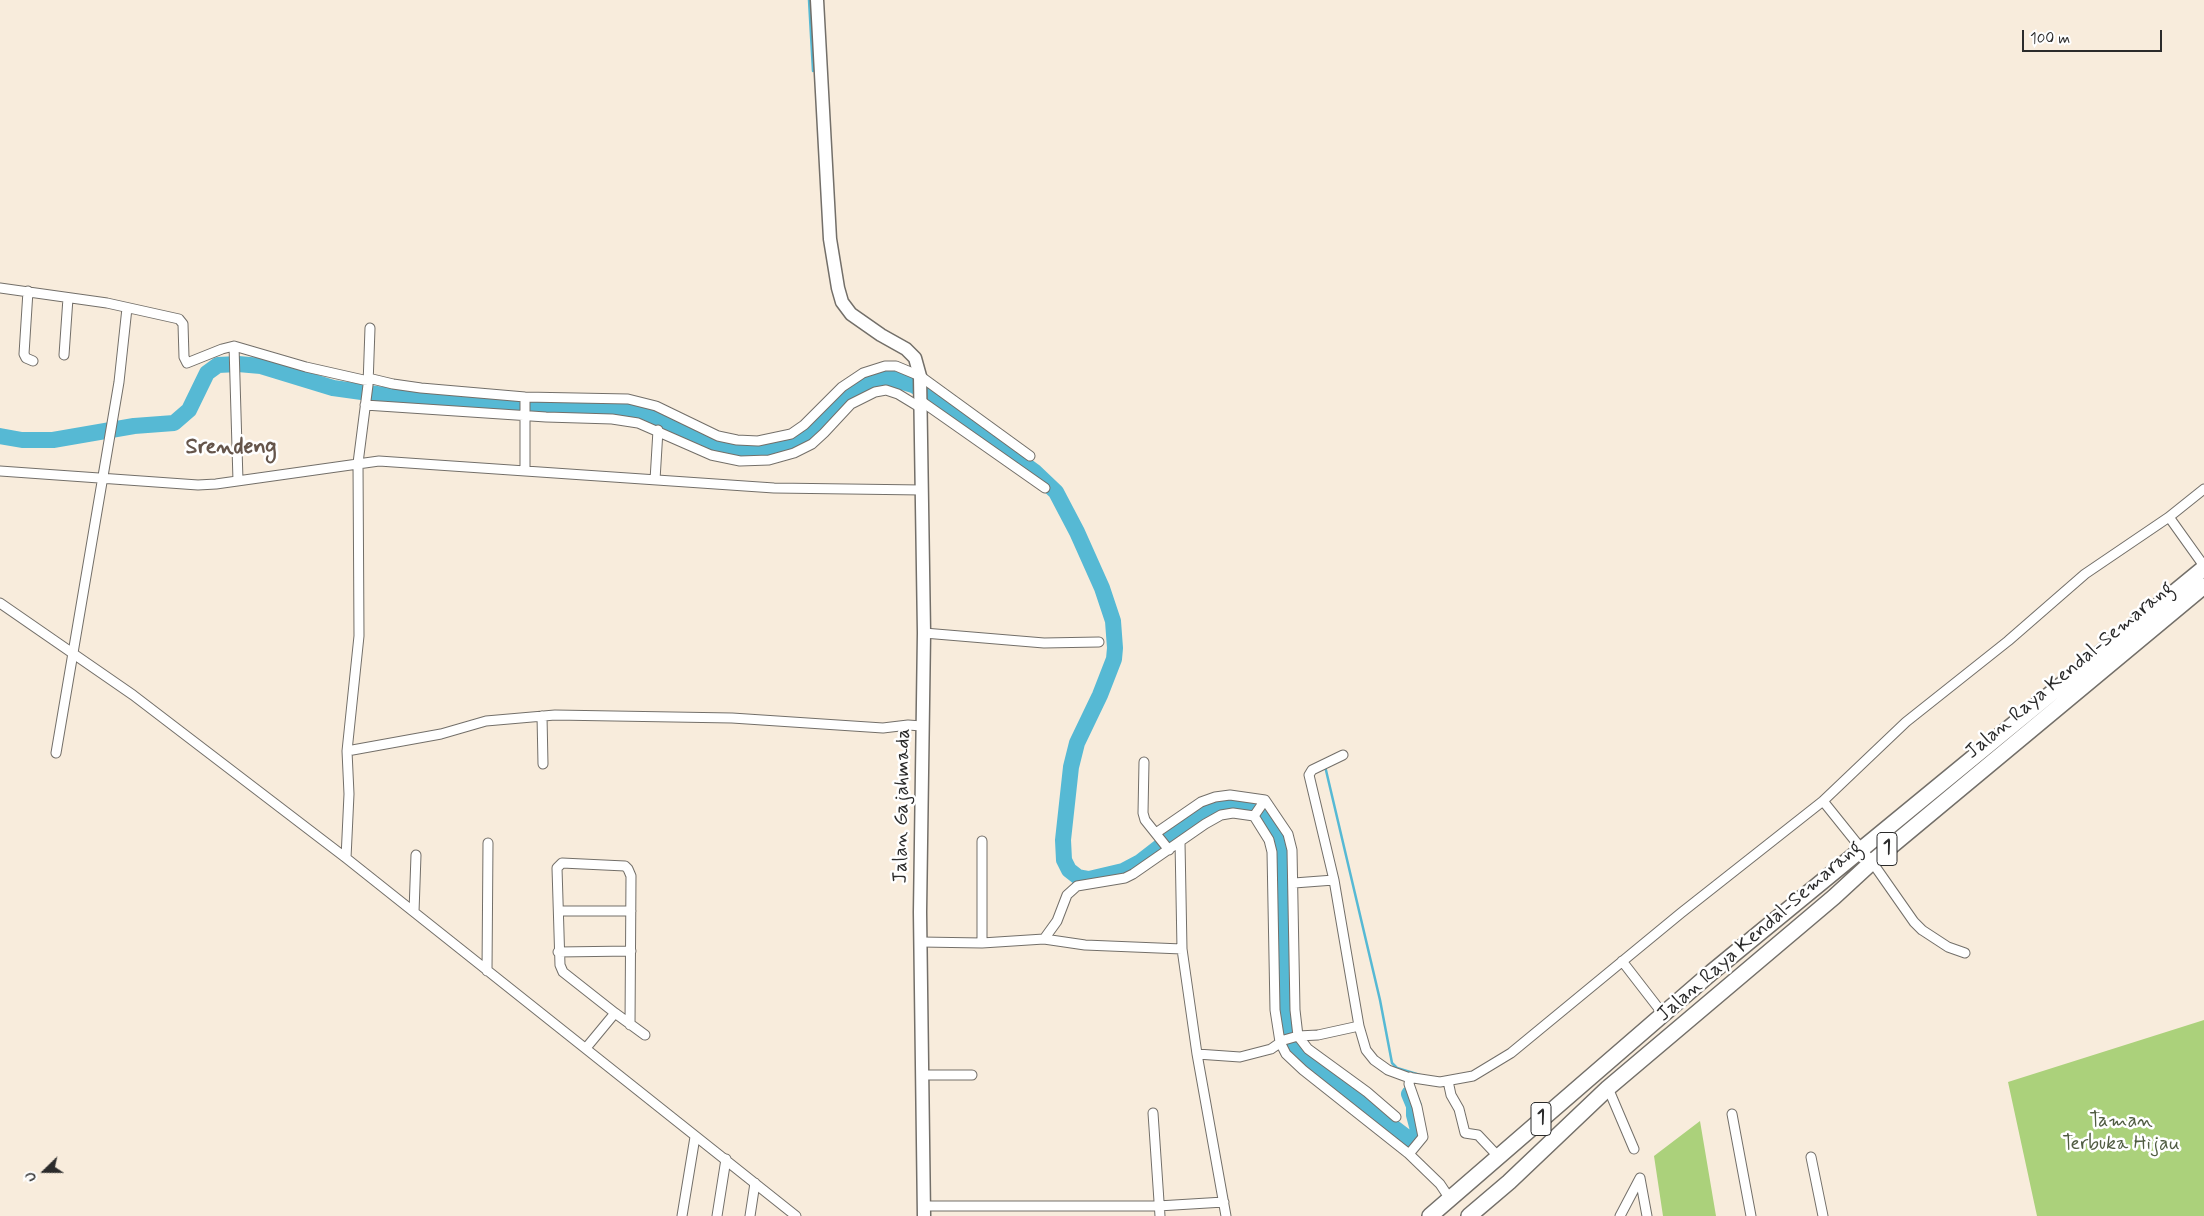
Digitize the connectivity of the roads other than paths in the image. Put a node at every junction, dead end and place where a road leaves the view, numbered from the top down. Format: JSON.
{"nodes":[{"id":1,"x":817,"y":0,"type":"edge"},
{"id":2,"x":0,"y":288,"type":"edge"},
{"id":3,"x":28,"y":292,"type":"junction"},
{"id":4,"x":68,"y":298,"type":"junction"},
{"id":5,"x":127,"y":308,"type":"junction"},
{"id":6,"x":370,"y":328,"type":"dead end"},
{"id":7,"x":234,"y":349,"type":"junction"},
{"id":8,"x":64,"y":355,"type":"dead end"},
{"id":9,"x":33,"y":361,"type":"dead end"},
{"id":10,"x":914,"y":374,"type":"junction"},
{"id":11,"x":368,"y":381,"type":"junction"},
{"id":12,"x":525,"y":398,"type":"junction"},
{"id":13,"x":365,"y":402,"type":"junction"},
{"id":14,"x":921,"y":402,"type":"junction"},
{"id":15,"x":524,"y":414,"type":"junction"},
{"id":16,"x":658,"y":430,"type":"junction"},
{"id":17,"x":1030,"y":456,"type":"dead end"},
{"id":18,"x":358,"y":463,"type":"junction"},
{"id":19,"x":525,"y":470,"type":"junction"},
{"id":20,"x":0,"y":471,"type":"edge"},
{"id":21,"x":102,"y":478,"type":"junction"},
{"id":22,"x":655,"y":480,"type":"junction"},
{"id":23,"x":238,"y":481,"type":"junction"},
{"id":24,"x":1045,"y":488,"type":"dead end"},
{"id":25,"x":2204,"y":489,"type":"edge"},
{"id":26,"x":914,"y":490,"type":"junction"},
{"id":27,"x":2169,"y":517,"type":"junction"},
{"id":28,"x":2204,"y":567,"type":"edge"},
{"id":29,"x":2204,"y":586,"type":"edge"},
{"id":30,"x":0,"y":603,"type":"edge"},
{"id":31,"x":924,"y":634,"type":"junction"},
{"id":32,"x":1099,"y":642,"type":"dead end"},
{"id":33,"x":74,"y":655,"type":"junction"},
{"id":34,"x":2069,"y":689,"type":"junction"},
{"id":35,"x":542,"y":716,"type":"junction"},
{"id":36,"x":915,"y":725,"type":"junction"},
{"id":37,"x":347,"y":751,"type":"junction"},
{"id":38,"x":56,"y":753,"type":"dead end"},
{"id":39,"x":1343,"y":755,"type":"dead end"},
{"id":40,"x":1144,"y":762,"type":"dead end"},
{"id":41,"x":543,"y":764,"type":"dead end"},
{"id":42,"x":1823,"y":801,"type":"junction"},
{"id":43,"x":1264,"y":802,"type":"junction"},
{"id":44,"x":1254,"y":815,"type":"junction"},
{"id":45,"x":1157,"y":835,"type":"junction"},
{"id":46,"x":982,"y":842,"type":"dead end"},
{"id":47,"x":1180,"y":842,"type":"junction"},
{"id":48,"x":488,"y":843,"type":"dead end"},
{"id":49,"x":1168,"y":848,"type":"junction"},
{"id":50,"x":416,"y":855,"type":"dead end"},
{"id":51,"x":1867,"y":856,"type":"junction"},
{"id":52,"x":346,"y":858,"type":"junction"},
{"id":53,"x":1334,"y":880,"type":"junction"},
{"id":54,"x":1294,"y":883,"type":"junction"},
{"id":55,"x":559,"y":911,"type":"junction"},
{"id":56,"x":631,"y":911,"type":"junction"},
{"id":57,"x":414,"y":912,"type":"junction"},
{"id":58,"x":1044,"y":939,"type":"junction"},
{"id":59,"x":927,"y":942,"type":"junction"},
{"id":60,"x":982,"y":943,"type":"junction"},
{"id":61,"x":1182,"y":949,"type":"junction"},
{"id":62,"x":631,"y":951,"type":"junction"},
{"id":63,"x":558,"y":952,"type":"junction"},
{"id":64,"x":1965,"y":953,"type":"dead end"},
{"id":65,"x":1622,"y":961,"type":"junction"},
{"id":66,"x":487,"y":971,"type":"junction"},
{"id":67,"x":614,"y":1013,"type":"junction"},
{"id":68,"x":1663,"y":1014,"type":"junction"},
{"id":69,"x":630,"y":1025,"type":"junction"},
{"id":70,"x":1359,"y":1026,"type":"junction"},
{"id":71,"x":645,"y":1035,"type":"dead end"},
{"id":72,"x":1297,"y":1036,"type":"junction"},
{"id":73,"x":1282,"y":1041,"type":"junction"},
{"id":74,"x":586,"y":1048,"type":"junction"},
{"id":75,"x":1197,"y":1054,"type":"junction"},
{"id":76,"x":923,"y":1075,"type":"junction"},
{"id":77,"x":972,"y":1075,"type":"dead end"},
{"id":78,"x":1406,"y":1076,"type":"junction"},
{"id":79,"x":1448,"y":1081,"type":"junction"},
{"id":80,"x":1608,"y":1088,"type":"junction"},
{"id":81,"x":1153,"y":1113,"type":"dead end"},
{"id":82,"x":1732,"y":1114,"type":"dead end"},
{"id":83,"x":1396,"y":1116,"type":"dead end"},
{"id":84,"x":696,"y":1137,"type":"junction"},
{"id":85,"x":1634,"y":1149,"type":"dead end"},
{"id":86,"x":1411,"y":1152,"type":"junction"},
{"id":87,"x":1811,"y":1157,"type":"dead end"},
{"id":88,"x":726,"y":1159,"type":"junction"},
{"id":89,"x":1489,"y":1159,"type":"junction"},
{"id":90,"x":755,"y":1183,"type":"junction"},
{"id":91,"x":1452,"y":1191,"type":"junction"},
{"id":92,"x":1224,"y":1202,"type":"junction"},
{"id":93,"x":1158,"y":1206,"type":"junction"},
{"id":94,"x":924,"y":1211,"type":"edge"},
{"id":95,"x":1473,"y":1213,"type":"edge"},
{"id":96,"x":682,"y":1216,"type":"edge"},
{"id":97,"x":717,"y":1216,"type":"edge"},
{"id":98,"x":750,"y":1216,"type":"edge"},
{"id":99,"x":796,"y":1216,"type":"edge"},
{"id":100,"x":1160,"y":1216,"type":"edge"},
{"id":101,"x":1226,"y":1216,"type":"edge"},
{"id":102,"x":1424,"y":1216,"type":"edge"},
{"id":103,"x":1430,"y":1216,"type":"edge"},
{"id":104,"x":1620,"y":1216,"type":"edge"},
{"id":105,"x":1647,"y":1216,"type":"edge"},
{"id":106,"x":1751,"y":1216,"type":"edge"},
{"id":107,"x":1823,"y":1216,"type":"edge"}],
"edges":[{"from":1,"to":10,"type":"street","name":"Jalan Gajahmada"},
{"from":2,"to":3,"type":"street"},
{"from":3,"to":4,"type":"street"},
{"from":3,"to":9,"type":"street"},
{"from":4,"to":5,"type":"street"},
{"from":4,"to":8,"type":"street"},
{"from":5,"to":7,"type":"street"},
{"from":5,"to":21,"type":"street"},
{"from":6,"to":11,"type":"street"},
{"from":7,"to":11,"type":"street"},
{"from":7,"to":23,"type":"street"},
{"from":10,"to":12,"type":"street"},
{"from":10,"to":14,"type":"street","name":"Jalan Gajahmada"},
{"from":10,"to":17,"type":"street"},
{"from":11,"to":12,"type":"street"},
{"from":11,"to":13,"type":"street"},
{"from":12,"to":15,"type":"street"},
{"from":13,"to":15,"type":"street"},
{"from":13,"to":18,"type":"street"},
{"from":14,"to":16,"type":"street"},
{"from":14,"to":24,"type":"street"},
{"from":14,"to":26,"type":"street","name":"Jalan Gajahmada"},
{"from":15,"to":16,"type":"street"},
{"from":15,"to":19,"type":"street"},
{"from":16,"to":22,"type":"street"},
{"from":18,"to":19,"type":"street"},
{"from":18,"to":23,"type":"street"},
{"from":18,"to":37,"type":"street"},
{"from":19,"to":22,"type":"street"},
{"from":20,"to":21,"type":"street"},
{"from":21,"to":23,"type":"street"},
{"from":21,"to":33,"type":"street"},
{"from":22,"to":26,"type":"street"},
{"from":25,"to":27,"type":"street"},
{"from":26,"to":31,"type":"street","name":"Jalan Gajahmada"},
{"from":27,"to":28,"type":"street"},
{"from":27,"to":42,"type":"street"},
{"from":28,"to":34,"type":"highway","name":"Jalan Raya Kendal-Semarang","number":"1"},
{"from":29,"to":34,"type":"highway","name":"Jalan Raya Kendal-Semarang","number":"1"},
{"from":30,"to":33,"type":"street"},
{"from":31,"to":32,"type":"street"},
{"from":31,"to":36,"type":"street","name":"Jalan Gajahmada"},
{"from":33,"to":38,"type":"street"},
{"from":33,"to":52,"type":"street"},
{"from":34,"to":51,"type":"highway","name":"Jalan Raya Kendal-Semarang","number":"1"},
{"from":35,"to":36,"type":"street"},
{"from":35,"to":37,"type":"street"},
{"from":35,"to":41,"type":"street"},
{"from":36,"to":59,"type":"street","name":"Jalan Gajahmada"},
{"from":37,"to":52,"type":"street"},
{"from":39,"to":53,"type":"street"},
{"from":40,"to":45,"type":"street"},
{"from":42,"to":51,"type":"street"},
{"from":42,"to":65,"type":"street"},
{"from":43,"to":44,"type":"street"},
{"from":43,"to":45,"type":"street"},
{"from":43,"to":54,"type":"street"},
{"from":44,"to":47,"type":"street"},
{"from":44,"to":73,"type":"street"},
{"from":45,"to":49,"type":"street"},
{"from":46,"to":60,"type":"street"},
{"from":47,"to":49,"type":"street"},
{"from":47,"to":61,"type":"street"},
{"from":48,"to":66,"type":"street"},
{"from":49,"to":58,"type":"street"},
{"from":50,"to":57,"type":"street"},
{"from":51,"to":64,"type":"street"},
{"from":51,"to":68,"type":"highway","name":"Jalan Raya Kendal-Semarang","number":"1"},
{"from":51,"to":80,"type":"highway","name":"Jalan Raya Kendal-Semarang","number":"1"},
{"from":52,"to":57,"type":"street"},
{"from":53,"to":54,"type":"street"},
{"from":53,"to":70,"type":"street"},
{"from":54,"to":72,"type":"street"},
{"from":55,"to":56,"type":"street"},
{"from":55,"to":56,"type":"street"},
{"from":55,"to":63,"type":"street"},
{"from":56,"to":62,"type":"street"},
{"from":57,"to":66,"type":"street"},
{"from":58,"to":60,"type":"street"},
{"from":58,"to":61,"type":"street"},
{"from":59,"to":60,"type":"street"},
{"from":59,"to":76,"type":"street","name":"Jalan Gajahmada"},
{"from":61,"to":75,"type":"street"},
{"from":62,"to":63,"type":"street"},
{"from":62,"to":69,"type":"street"},
{"from":63,"to":67,"type":"street"},
{"from":65,"to":68,"type":"street"},
{"from":65,"to":79,"type":"street"},
{"from":66,"to":74,"type":"street"},
{"from":67,"to":69,"type":"street"},
{"from":67,"to":74,"type":"street"},
{"from":68,"to":89,"type":"highway","name":"Jalan Raya Kendal-Semarang","number":"1"},
{"from":69,"to":71,"type":"street"},
{"from":70,"to":72,"type":"street"},
{"from":70,"to":78,"type":"street"},
{"from":72,"to":73,"type":"street"},
{"from":72,"to":83,"type":"street"},
{"from":73,"to":75,"type":"street"},
{"from":73,"to":86,"type":"street"},
{"from":74,"to":84,"type":"street"},
{"from":75,"to":92,"type":"street"},
{"from":76,"to":77,"type":"street"},
{"from":76,"to":94,"type":"street","name":"Jalan Gajahmada"},
{"from":78,"to":79,"type":"street"},
{"from":78,"to":86,"type":"street"},
{"from":79,"to":89,"type":"street"},
{"from":80,"to":85,"type":"street"},
{"from":80,"to":95,"type":"highway","name":"Jalan Raya Kendal-Semarang","number":"1"},
{"from":81,"to":93,"type":"street"},
{"from":82,"to":106,"type":"street"},
{"from":84,"to":88,"type":"street"},
{"from":84,"to":96,"type":"street"},
{"from":86,"to":91,"type":"street"},
{"from":87,"to":107,"type":"street"},
{"from":88,"to":90,"type":"street"},
{"from":88,"to":97,"type":"street"},
{"from":89,"to":91,"type":"highway","number":"1"},
{"from":90,"to":98,"type":"street"},
{"from":90,"to":99,"type":"street"},
{"from":91,"to":102,"type":"street"},
{"from":91,"to":103,"type":"highway","number":"1"},
{"from":92,"to":93,"type":"street"},
{"from":92,"to":101,"type":"street"},
{"from":93,"to":94,"type":"street"},
{"from":93,"to":100,"type":"street"},
{"from":104,"to":105,"type":"street"}]}
